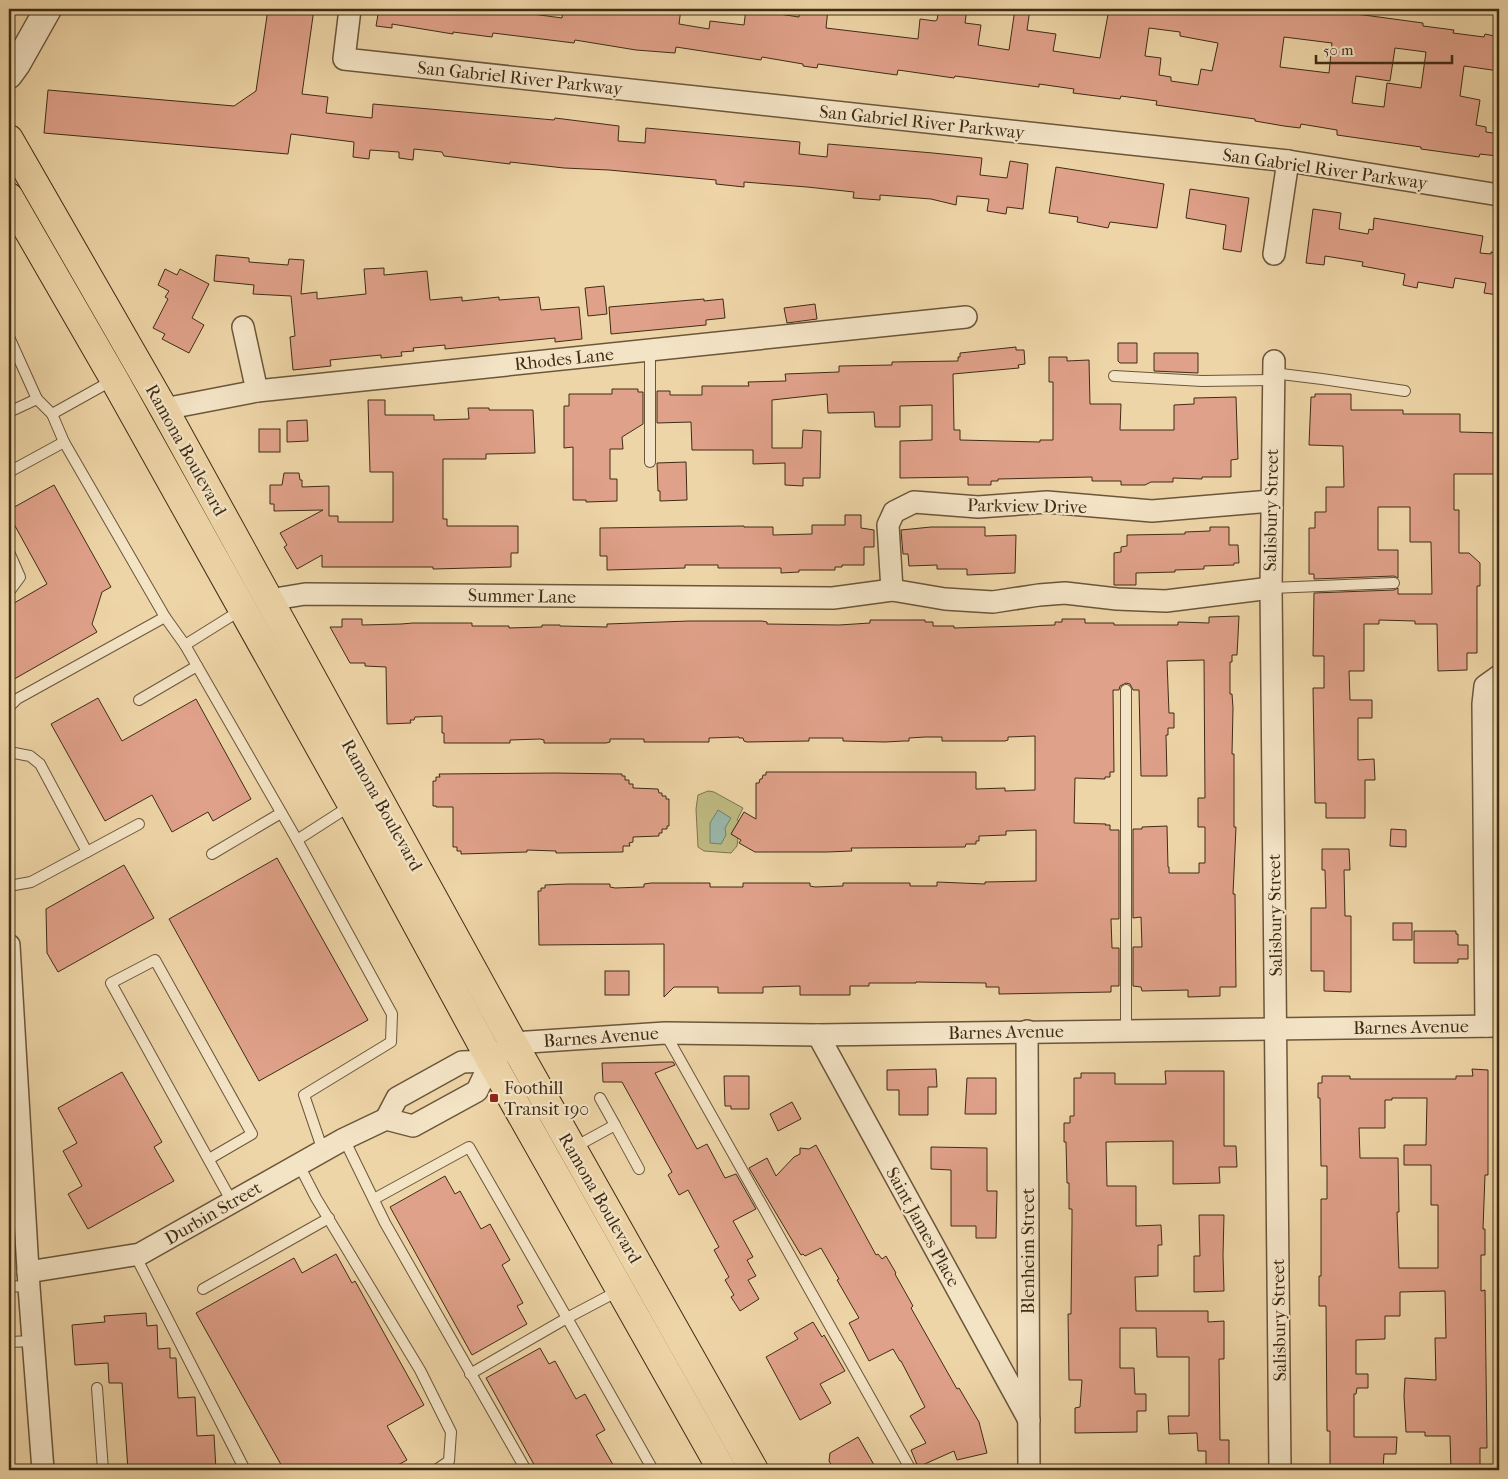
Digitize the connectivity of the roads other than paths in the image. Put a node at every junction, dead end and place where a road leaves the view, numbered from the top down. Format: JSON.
{"nodes":[{"id":1,"x":48,"y":9,"type":"edge"},
{"id":2,"x":350,"y":9,"type":"edge"},
{"id":3,"x":9,"y":75,"type":"edge"},
{"id":4,"x":9,"y":139,"type":"edge"},
{"id":5,"x":1288,"y":162,"type":"junction"},
{"id":6,"x":1499,"y":195,"type":"edge"},
{"id":7,"x":9,"y":197,"type":"edge"},
{"id":8,"x":1274,"y":254,"type":"dead end"},
{"id":9,"x":966,"y":317,"type":"dead end"},
{"id":10,"x":243,"y":327,"type":"dead end"},
{"id":11,"x":9,"y":337,"type":"edge"},
{"id":12,"x":650,"y":350,"type":"junction"},
{"id":13,"x":1273,"y":371,"type":"junction"},
{"id":14,"x":1114,"y":376,"type":"dead end"},
{"id":15,"x":114,"y":379,"type":"junction"},
{"id":16,"x":257,"y":391,"type":"junction"},
{"id":17,"x":1405,"y":392,"type":"dead end"},
{"id":18,"x":37,"y":399,"type":"junction"},
{"id":19,"x":164,"y":409,"type":"junction"},
{"id":20,"x":9,"y":412,"type":"edge"},
{"id":21,"x":52,"y":414,"type":"junction"},
{"id":22,"x":64,"y":442,"type":"junction"},
{"id":23,"x":650,"y":462,"type":"dead end"},
{"id":24,"x":9,"y":472,"type":"edge"},
{"id":25,"x":1271,"y":501,"type":"junction"},
{"id":26,"x":9,"y":552,"type":"edge"},
{"id":27,"x":1394,"y":584,"type":"dead end"},
{"id":28,"x":1271,"y":588,"type":"junction"},
{"id":29,"x":892,"y":590,"type":"junction"},
{"id":30,"x":9,"y":592,"type":"edge"},
{"id":31,"x":269,"y":600,"type":"junction"},
{"id":32,"x":242,"y":609,"type":"junction"},
{"id":33,"x":165,"y":617,"type":"junction"},
{"id":34,"x":185,"y":645,"type":"junction"},
{"id":35,"x":197,"y":666,"type":"junction"},
{"id":36,"x":1492,"y":681,"type":"edge"},
{"id":37,"x":1126,"y":690,"type":"dead end"},
{"id":38,"x":139,"y":700,"type":"dead end"},
{"id":39,"x":9,"y":707,"type":"edge"},
{"id":40,"x":9,"y":752,"type":"edge"},
{"id":41,"x":352,"y":805,"type":"junction"},
{"id":42,"x":282,"y":814,"type":"junction"},
{"id":43,"x":139,"y":824,"type":"dead end"},
{"id":44,"x":296,"y":840,"type":"junction"},
{"id":45,"x":87,"y":852,"type":"junction"},
{"id":46,"x":212,"y":854,"type":"dead end"},
{"id":47,"x":9,"y":886,"type":"edge"},
{"id":48,"x":9,"y":956,"type":"edge"},
{"id":49,"x":1493,"y":1026,"type":"edge"},
{"id":50,"x":1277,"y":1029,"type":"junction"},
{"id":51,"x":1126,"y":1030,"type":"junction"},
{"id":52,"x":1027,"y":1031,"type":"junction"},
{"id":53,"x":664,"y":1033,"type":"junction"},
{"id":54,"x":818,"y":1035,"type":"junction"},
{"id":55,"x":512,"y":1043,"type":"junction"},
{"id":56,"x":490,"y":1061,"type":"junction"},
{"id":57,"x":600,"y":1098,"type":"dead end"},
{"id":58,"x":386,"y":1119,"type":"junction"},
{"id":59,"x":615,"y":1125,"type":"junction"},
{"id":60,"x":344,"y":1139,"type":"junction"},
{"id":61,"x":572,"y":1149,"type":"junction"},
{"id":62,"x":323,"y":1151,"type":"junction"},
{"id":63,"x":209,"y":1159,"type":"junction"},
{"id":64,"x":299,"y":1164,"type":"junction"},
{"id":65,"x":639,"y":1169,"type":"dead end"},
{"id":66,"x":374,"y":1199,"type":"junction"},
{"id":67,"x":232,"y":1202,"type":"junction"},
{"id":68,"x":329,"y":1218,"type":"junction"},
{"id":69,"x":135,"y":1255,"type":"junction"},
{"id":70,"x":22,"y":1282,"type":"edge"},
{"id":71,"x":203,"y":1289,"type":"dead end"},
{"id":72,"x":620,"y":1290,"type":"junction"},
{"id":73,"x":567,"y":1318,"type":"junction"},
{"id":74,"x":33,"y":1341,"type":"junction"},
{"id":75,"x":9,"y":1342,"type":"edge"},
{"id":76,"x":470,"y":1374,"type":"junction"},
{"id":77,"x":97,"y":1388,"type":"dead end"},
{"id":78,"x":1029,"y":1420,"type":"junction"},
{"id":79,"x":42,"y":1470,"type":"edge"},
{"id":80,"x":103,"y":1470,"type":"edge"},
{"id":81,"x":245,"y":1470,"type":"edge"},
{"id":82,"x":436,"y":1470,"type":"edge"},
{"id":83,"x":526,"y":1470,"type":"edge"},
{"id":84,"x":652,"y":1470,"type":"edge"},
{"id":85,"x":722,"y":1470,"type":"edge"},
{"id":86,"x":754,"y":1470,"type":"edge"},
{"id":87,"x":911,"y":1470,"type":"edge"},
{"id":88,"x":1029,"y":1470,"type":"edge"},
{"id":89,"x":1280,"y":1470,"type":"edge"}],
"edges":[{"from":1,"to":3,"type":"street"},
{"from":2,"to":5,"type":"street","name":"San Gabriel River Parkway"},
{"from":4,"to":19,"type":"main road","name":"Ramona Boulevard"},
{"from":5,"to":6,"type":"street","name":"San Gabriel River Parkway"},
{"from":5,"to":8,"type":"street"},
{"from":7,"to":15,"type":"main road","name":"Ramona Boulevard"},
{"from":9,"to":12,"type":"street","name":"Rhodes Lane"},
{"from":10,"to":16,"type":"street"},
{"from":11,"to":18,"type":"lane"},
{"from":12,"to":16,"type":"street","name":"Rhodes Lane"},
{"from":12,"to":23,"type":"lane"},
{"from":13,"to":14,"type":"lane"},
{"from":13,"to":17,"type":"lane"},
{"from":13,"to":25,"type":"street","name":"Salisbury Street"},
{"from":15,"to":21,"type":"lane"},
{"from":15,"to":32,"type":"main road","name":"Ramona Boulevard"},
{"from":16,"to":19,"type":"street","name":"Rhodes Lane"},
{"from":18,"to":20,"type":"lane"},
{"from":18,"to":21,"type":"lane"},
{"from":19,"to":31,"type":"main road","name":"Ramona Boulevard"},
{"from":21,"to":22,"type":"lane"},
{"from":22,"to":24,"type":"lane"},
{"from":22,"to":33,"type":"lane"},
{"from":25,"to":28,"type":"street","name":"Salisbury Street"},
{"from":25,"to":29,"type":"street","name":"Parkview Drive"},
{"from":26,"to":30,"type":"lane"},
{"from":27,"to":28,"type":"lane"},
{"from":28,"to":29,"type":"street"},
{"from":28,"to":50,"type":"street","name":"Salisbury Street"},
{"from":29,"to":31,"type":"street","name":"Summer Lane"},
{"from":31,"to":55,"type":"main road","name":"Ramona Boulevard"},
{"from":32,"to":34,"type":"lane"},
{"from":32,"to":41,"type":"main road","name":"Ramona Boulevard"},
{"from":33,"to":34,"type":"lane"},
{"from":33,"to":39,"type":"lane"},
{"from":34,"to":35,"type":"lane"},
{"from":35,"to":38,"type":"lane"},
{"from":35,"to":42,"type":"lane"},
{"from":36,"to":49,"type":"street"},
{"from":37,"to":51,"type":"lane"},
{"from":40,"to":45,"type":"lane"},
{"from":41,"to":44,"type":"lane"},
{"from":41,"to":56,"type":"main road","name":"Ramona Boulevard"},
{"from":42,"to":44,"type":"lane"},
{"from":42,"to":46,"type":"lane"},
{"from":43,"to":45,"type":"lane"},
{"from":44,"to":62,"type":"lane"},
{"from":45,"to":47,"type":"lane"},
{"from":48,"to":70,"type":"street"},
{"from":49,"to":50,"type":"street","name":"Barnes Avenue"},
{"from":50,"to":51,"type":"street","name":"Barnes Avenue"},
{"from":50,"to":89,"type":"street","name":"Salisbury Street"},
{"from":51,"to":52,"type":"street","name":"Barnes Avenue"},
{"from":52,"to":54,"type":"street","name":"Barnes Avenue"},
{"from":52,"to":78,"type":"street","name":"Blenheim Street"},
{"from":53,"to":54,"type":"street","name":"Barnes Avenue"},
{"from":53,"to":55,"type":"street","name":"Barnes Avenue"},
{"from":53,"to":87,"type":"lane"},
{"from":54,"to":78,"type":"street","name":"Saint James Place"},
{"from":55,"to":56,"type":"street"},
{"from":55,"to":61,"type":"main road","name":"Ramona Boulevard"},
{"from":56,"to":58,"type":"street"},
{"from":56,"to":58,"type":"street"},
{"from":56,"to":72,"type":"main road","name":"Ramona Boulevard"},
{"from":57,"to":59,"type":"lane"},
{"from":58,"to":60,"type":"street","name":"Durbin Street"},
{"from":59,"to":61,"type":"lane"},
{"from":59,"to":65,"type":"lane"},
{"from":60,"to":62,"type":"street","name":"Durbin Street"},
{"from":60,"to":66,"type":"lane"},
{"from":61,"to":86,"type":"main road","name":"Ramona Boulevard"},
{"from":62,"to":64,"type":"street","name":"Durbin Street"},
{"from":63,"to":63,"type":"lane"},
{"from":63,"to":67,"type":"lane"},
{"from":64,"to":67,"type":"street","name":"Durbin Street"},
{"from":64,"to":68,"type":"lane"},
{"from":66,"to":73,"type":"lane"},
{"from":66,"to":76,"type":"lane"},
{"from":67,"to":69,"type":"street","name":"Durbin Street"},
{"from":68,"to":71,"type":"lane"},
{"from":68,"to":82,"type":"lane"},
{"from":69,"to":70,"type":"street","name":"Durbin Street"},
{"from":69,"to":81,"type":"lane"},
{"from":70,"to":74,"type":"street"},
{"from":72,"to":73,"type":"lane"},
{"from":72,"to":85,"type":"main road","name":"Ramona Boulevard"},
{"from":73,"to":76,"type":"lane"},
{"from":73,"to":84,"type":"lane"},
{"from":74,"to":75,"type":"lane"},
{"from":74,"to":79,"type":"street"},
{"from":76,"to":83,"type":"lane"},
{"from":77,"to":80,"type":"lane"},
{"from":78,"to":88,"type":"street","name":"Blenheim Street"}]}
